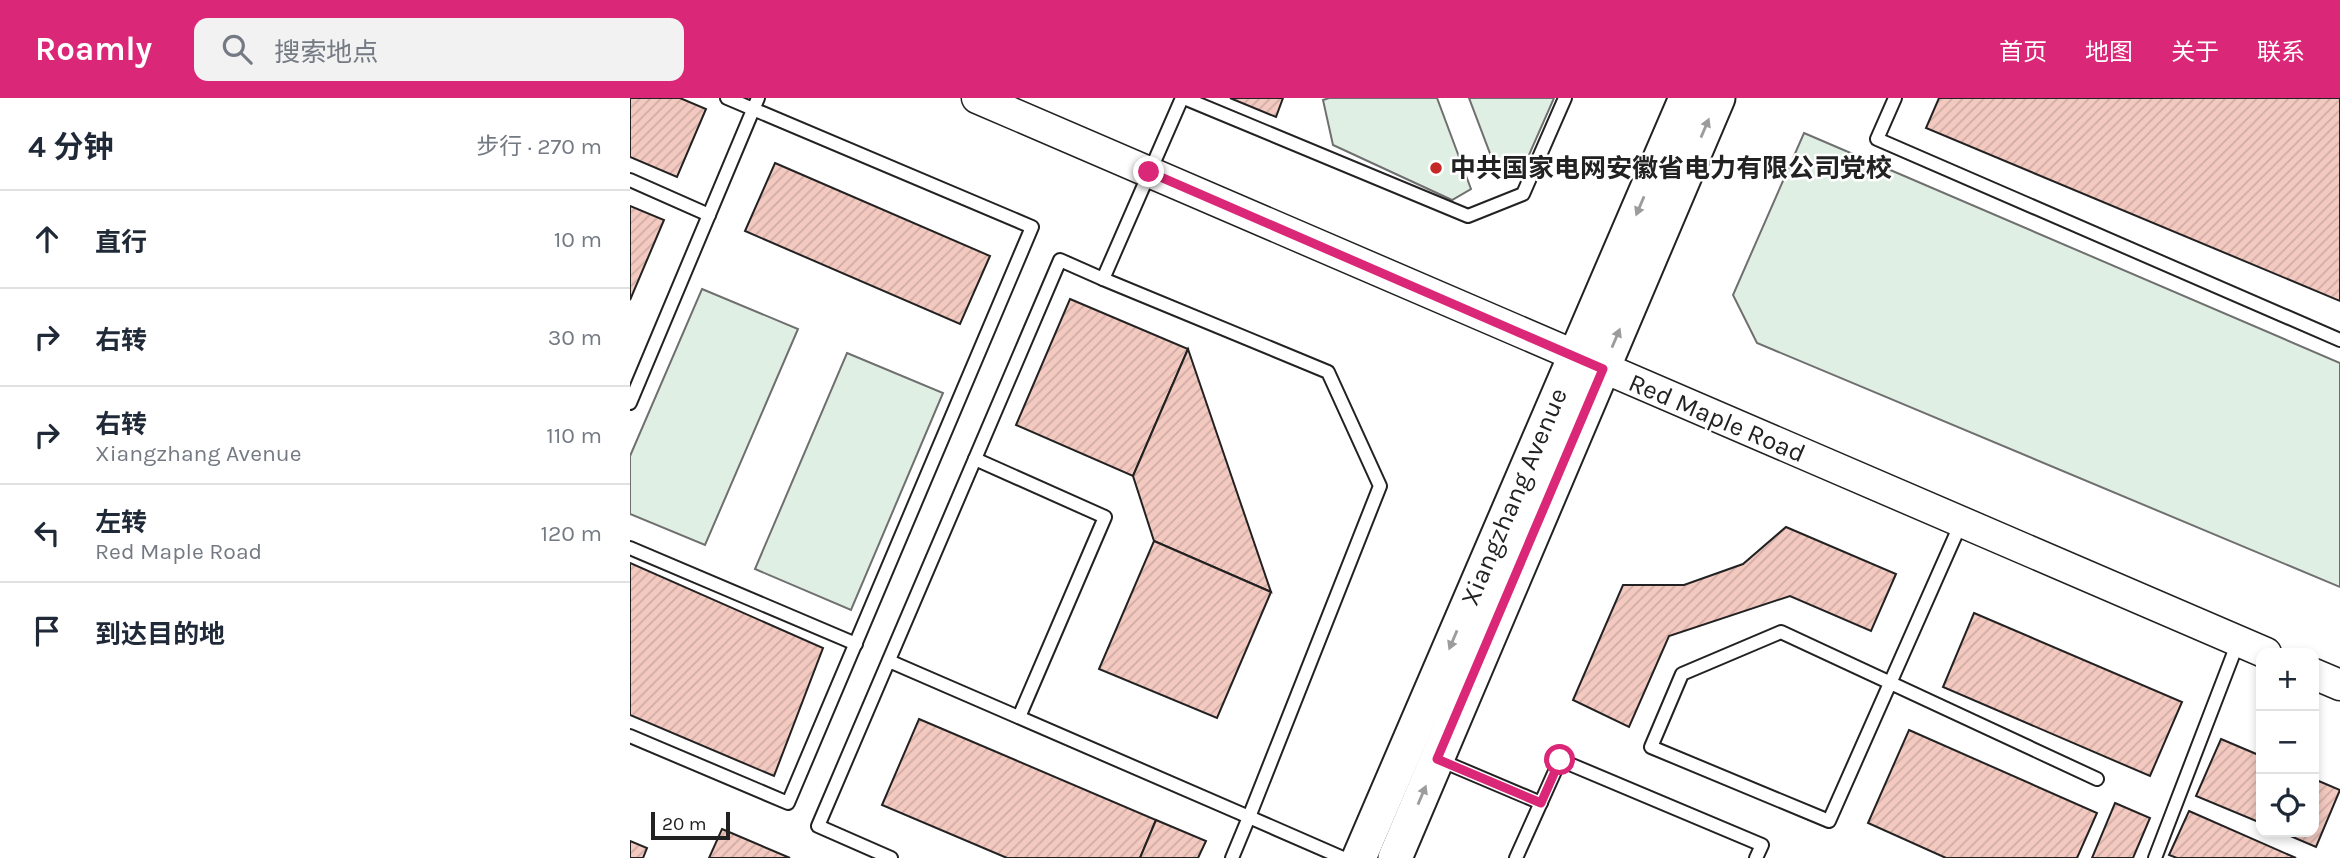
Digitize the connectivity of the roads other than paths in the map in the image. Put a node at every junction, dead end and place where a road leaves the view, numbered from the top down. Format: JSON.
{"nodes":[{"id":1,"x":726,"y":98,"type":"edge"},
{"id":2,"x":977,"y":98,"type":"edge"},
{"id":3,"x":1183,"y":98,"type":"edge"},
{"id":4,"x":1566,"y":98,"type":"edge"},
{"id":5,"x":1686,"y":98,"type":"edge"},
{"id":6,"x":1718,"y":98,"type":"edge"},
{"id":7,"x":1895,"y":98,"type":"edge"},
{"id":8,"x":756,"y":104,"type":"edge"},
{"id":9,"x":1149,"y":172,"type":"junction"},
{"id":10,"x":630,"y":180,"type":"edge"},
{"id":11,"x":709,"y":215,"type":"junction"},
{"id":12,"x":1103,"y":279,"type":"junction"},
{"id":13,"x":2340,"y":340,"type":"edge"},
{"id":14,"x":1589,"y":363,"type":"junction"},
{"id":15,"x":630,"y":403,"type":"edge"},
{"id":16,"x":975,"y":459,"type":"junction"},
{"id":17,"x":1961,"y":523,"type":"junction"},
{"id":18,"x":630,"y":548,"type":"edge"},
{"id":19,"x":2238,"y":641,"type":"junction"},
{"id":20,"x":856,"y":644,"type":"junction"},
{"id":21,"x":2256,"y":649,"type":"edge"},
{"id":22,"x":889,"y":661,"type":"junction"},
{"id":23,"x":2319,"y":676,"type":"edge"},
{"id":24,"x":1890,"y":683,"type":"junction"},
{"id":25,"x":2340,"y":685,"type":"edge"},
{"id":26,"x":1018,"y":717,"type":"junction"},
{"id":27,"x":630,"y":736,"type":"edge"},
{"id":28,"x":1437,"y":759,"type":"junction"},
{"id":29,"x":2097,"y":779,"type":"dead end"},
{"id":30,"x":1541,"y":803,"type":"junction"},
{"id":31,"x":1249,"y":817,"type":"junction"},
{"id":32,"x":891,"y":858,"type":"edge"},
{"id":33,"x":1232,"y":858,"type":"edge"},
{"id":34,"x":1343,"y":858,"type":"edge"},
{"id":35,"x":1359,"y":858,"type":"edge"},
{"id":36,"x":1395,"y":858,"type":"edge"},
{"id":37,"x":1516,"y":858,"type":"edge"},
{"id":38,"x":1756,"y":858,"type":"edge"},
{"id":39,"x":2155,"y":858,"type":"edge"}],
"edges":[{"from":1,"to":8,"type":"lane"},
{"from":2,"to":9,"type":"street","name":"Red Maple Road"},
{"from":3,"to":4,"type":"lane"},
{"from":3,"to":9,"type":"lane"},
{"from":5,"to":14,"type":"main road","name":"Xiangzhang Avenue","one_way":true},
{"from":14,"to":6,"type":"main road","name":"Xiangzhang Avenue","one_way":true},
{"from":7,"to":13,"type":"lane"},
{"from":8,"to":11,"type":"lane"},
{"from":8,"to":20,"type":"lane"},
{"from":9,"to":12,"type":"lane"},
{"from":9,"to":14,"type":"street","name":"Red Maple Road"},
{"from":10,"to":11,"type":"lane"},
{"from":11,"to":15,"type":"lane"},
{"from":12,"to":16,"type":"lane"},
{"from":12,"to":31,"type":"lane"},
{"from":14,"to":17,"type":"street","name":"Red Maple Road"},
{"from":14,"to":28,"type":"main road","name":"Xiangzhang Avenue"},
{"from":14,"to":35,"type":"main road","name":"Xiangzhang Avenue","one_way":true},
{"from":16,"to":22,"type":"lane"},
{"from":16,"to":26,"type":"lane"},
{"from":17,"to":19,"type":"street","name":"Red Maple Road"},
{"from":17,"to":24,"type":"lane"},
{"from":18,"to":20,"type":"lane"},
{"from":19,"to":21,"type":"street","name":"Red Maple Road"},
{"from":19,"to":39,"type":"lane"},
{"from":20,"to":27,"type":"lane"},
{"from":22,"to":26,"type":"lane"},
{"from":22,"to":32,"type":"lane"},
{"from":23,"to":25,"type":"street"},
{"from":24,"to":24,"type":"lane"},
{"from":24,"to":29,"type":"lane"},
{"from":26,"to":31,"type":"lane"},
{"from":28,"to":30,"type":"lane"},
{"from":36,"to":28,"type":"main road","name":"Xiangzhang Avenue","one_way":true},
{"from":30,"to":37,"type":"lane"},
{"from":30,"to":38,"type":"lane"},
{"from":31,"to":33,"type":"lane"},
{"from":31,"to":34,"type":"lane"}]}
